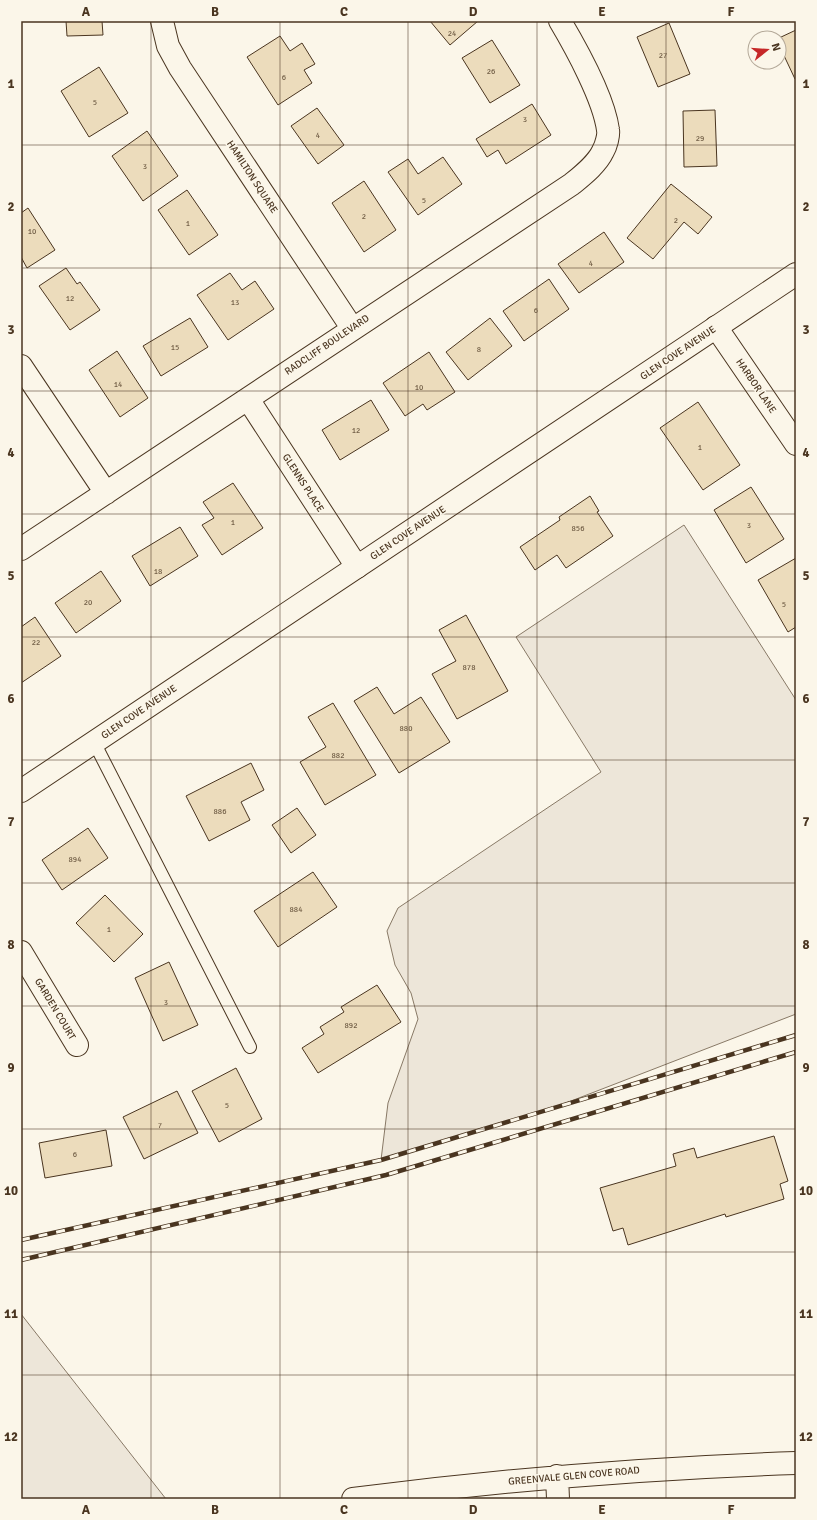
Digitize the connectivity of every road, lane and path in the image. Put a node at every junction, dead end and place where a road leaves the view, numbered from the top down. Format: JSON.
{"nodes":[{"id":1,"x":162,"y":21,"type":"edge"},
{"id":2,"x":560,"y":21,"type":"edge"},
{"id":3,"x":796,"y":274,"type":"edge"},
{"id":4,"x":352,"y":328,"type":"junction"},
{"id":5,"x":716,"y":328,"type":"junction"},
{"id":6,"x":21,"y":366,"type":"edge"},
{"id":7,"x":248,"y":399,"type":"junction"},
{"id":8,"x":796,"y":444,"type":"edge"},
{"id":9,"x":106,"y":493,"type":"junction"},
{"id":10,"x":21,"y":549,"type":"edge"},
{"id":11,"x":357,"y":567,"type":"junction"},
{"id":12,"x":94,"y":742,"type":"junction"},
{"id":13,"x":21,"y":791,"type":"edge"},
{"id":14,"x":21,"y":952,"type":"edge"},
{"id":15,"x":77,"y":1045,"type":"dead end"},
{"id":16,"x":250,"y":1047,"type":"dead end"},
{"id":17,"x":796,"y":1463,"type":"edge"},
{"id":18,"x":557,"y":1476,"type":"junction"},
{"id":19,"x":354,"y":1499,"type":"edge"},
{"id":20,"x":558,"y":1499,"type":"edge"}],
"edges":[{"from":1,"to":4,"type":"street","name":"HAMILTON SQUARE"},
{"from":2,"to":4,"type":"street","name":"RADCLIFF BOULEVARD"},
{"from":3,"to":5,"type":"street","name":"GLEN COVE AVENUE"},
{"from":4,"to":7,"type":"street","name":"RADCLIFF BOULEVARD"},
{"from":5,"to":8,"type":"street","name":"HARBOR LANE"},
{"from":5,"to":11,"type":"street","name":"GLEN COVE AVENUE"},
{"from":6,"to":9,"type":"street"},
{"from":7,"to":9,"type":"street","name":"RADCLIFF BOULEVARD"},
{"from":7,"to":11,"type":"street","name":"GLENNS PLACE"},
{"from":9,"to":10,"type":"street","name":"RADCLIFF BOULEVARD"},
{"from":11,"to":12,"type":"street","name":"GLEN COVE AVENUE"},
{"from":12,"to":13,"type":"street","name":"GLEN COVE AVENUE"},
{"from":12,"to":16,"type":"lane"},
{"from":14,"to":15,"type":"street","name":"GARDEN COURT"},
{"from":17,"to":18,"type":"street","name":"GREENVALE GLEN COVE ROAD"},
{"from":18,"to":19,"type":"street","name":"GREENVALE GLEN COVE ROAD"},
{"from":18,"to":20,"type":"street"}]}
